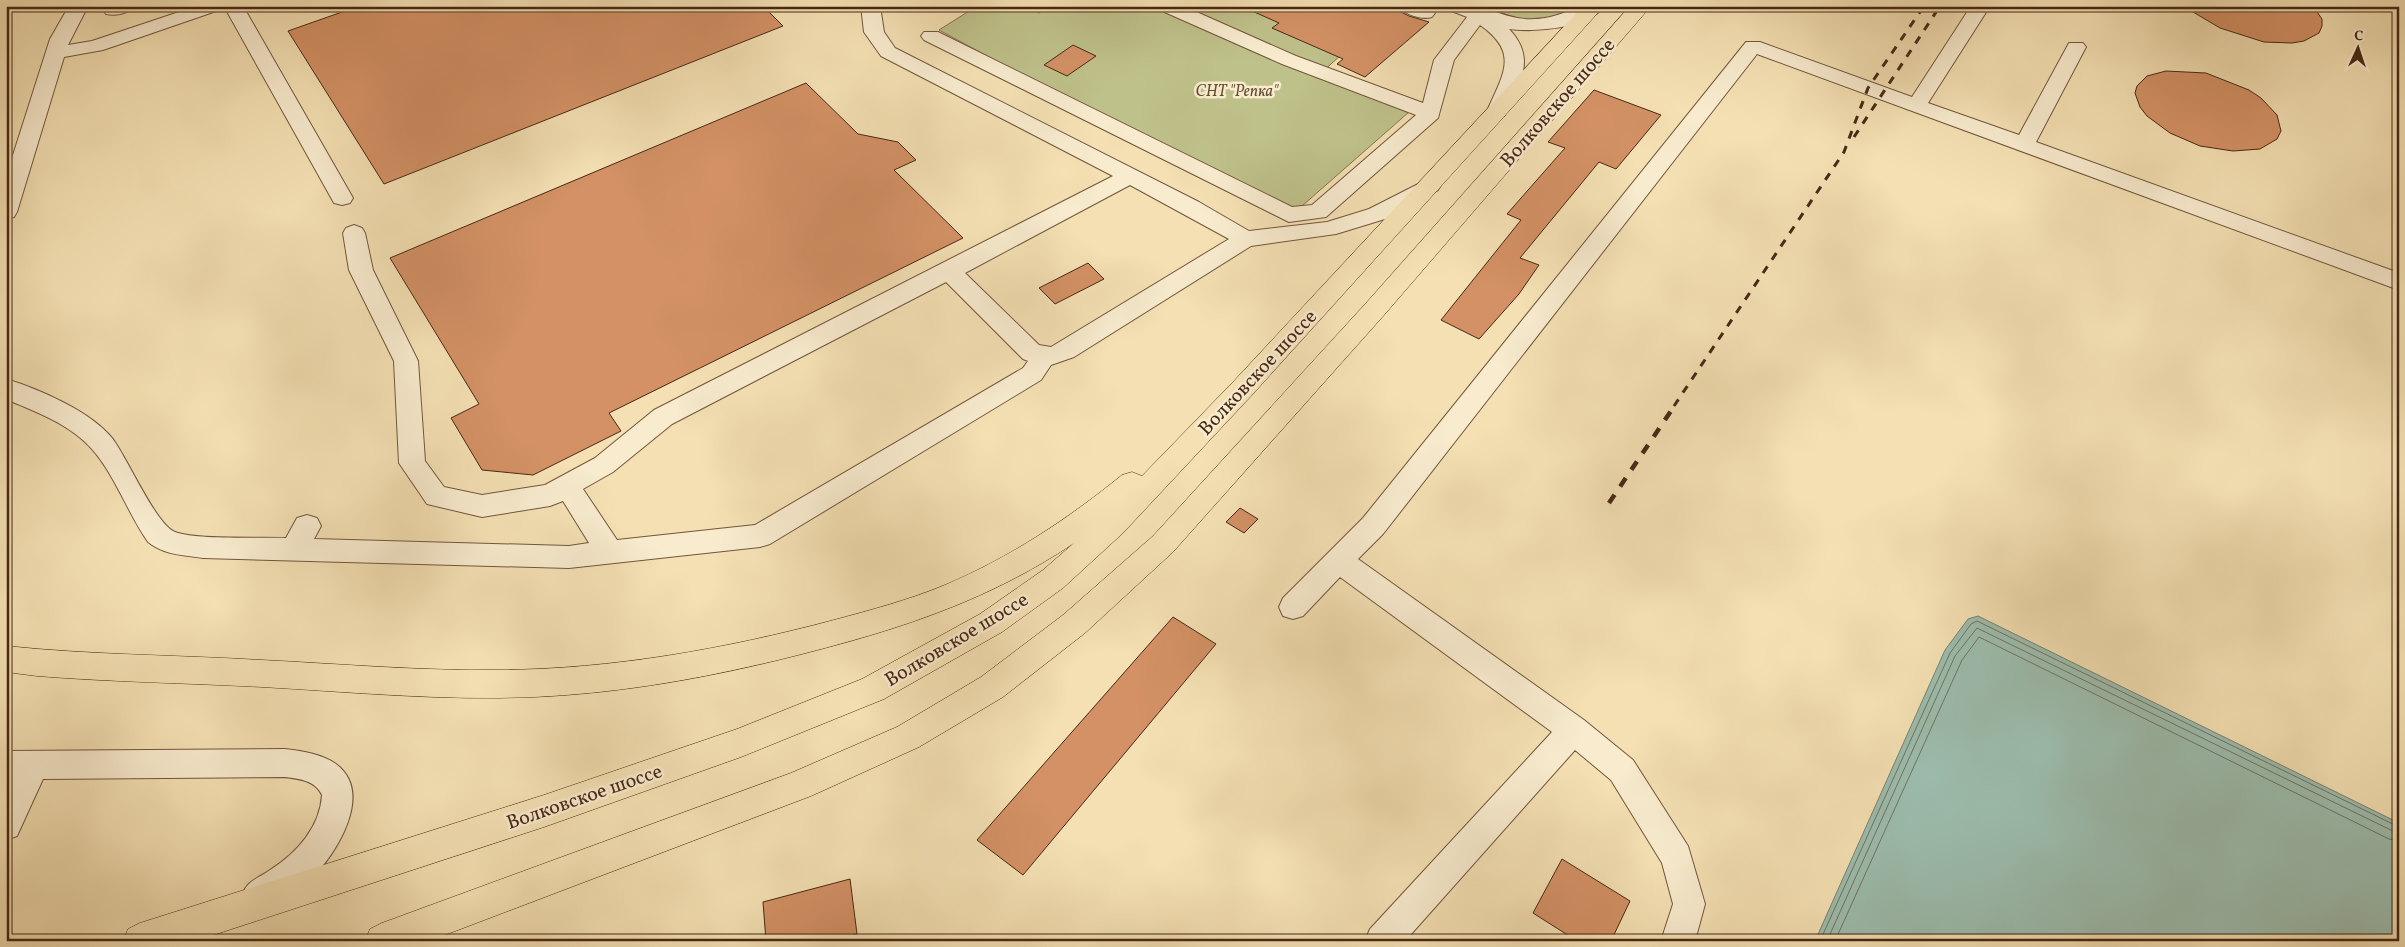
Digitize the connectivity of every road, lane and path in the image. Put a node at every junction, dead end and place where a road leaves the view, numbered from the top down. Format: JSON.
{"nodes":[{"id":1,"x":79,"y":6,"type":"edge"},
{"id":2,"x":217,"y":6,"type":"edge"},
{"id":3,"x":233,"y":6,"type":"edge"},
{"id":4,"x":870,"y":6,"type":"edge"},
{"id":5,"x":1167,"y":6,"type":"edge"},
{"id":6,"x":1456,"y":6,"type":"edge"},
{"id":7,"x":1594,"y":6,"type":"edge"},
{"id":8,"x":1642,"y":6,"type":"edge"},
{"id":9,"x":1981,"y":6,"type":"edge"},
{"id":10,"x":1478,"y":15,"type":"junction"},
{"id":11,"x":931,"y":36,"type":"dead end"},
{"id":12,"x":2076,"y":47,"type":"dead end"},
{"id":13,"x":56,"y":54,"type":"junction"},
{"id":14,"x":1916,"y":106,"type":"junction"},
{"id":15,"x":1497,"y":111,"type":"junction"},
{"id":16,"x":1431,"y":113,"type":"junction"},
{"id":17,"x":2024,"y":145,"type":"junction"},
{"id":18,"x":1130,"y":176,"type":"junction"},
{"id":19,"x":1430,"y":185,"type":"junction"},
{"id":20,"x":342,"y":198,"type":"dead end"},
{"id":21,"x":6,"y":212,"type":"edge"},
{"id":22,"x":354,"y":233,"type":"dead end"},
{"id":23,"x":1246,"y":239,"type":"junction"},
{"id":24,"x":949,"y":271,"type":"junction"},
{"id":25,"x":2399,"y":282,"type":"edge"},
{"id":26,"x":1042,"y":355,"type":"junction"},
{"id":27,"x":6,"y":388,"type":"edge"},
{"id":28,"x":1243,"y":388,"type":"junction"},
{"id":29,"x":568,"y":487,"type":"junction"},
{"id":30,"x":307,"y":526,"type":"dead end"},
{"id":31,"x":293,"y":550,"type":"junction"},
{"id":32,"x":610,"y":553,"type":"junction"},
{"id":33,"x":1339,"y":561,"type":"junction"},
{"id":34,"x":1294,"y":607,"type":"dead end"},
{"id":35,"x":14,"y":662,"type":"edge"},
{"id":36,"x":1573,"y":730,"type":"junction"},
{"id":37,"x":20,"y":765,"type":"edge"},
{"id":38,"x":6,"y":825,"type":"edge"},
{"id":39,"x":226,"y":913,"type":"junction"},
{"id":40,"x":140,"y":941,"type":"edge"},
{"id":41,"x":382,"y":941,"type":"edge"},
{"id":42,"x":1382,"y":941,"type":"edge"},
{"id":43,"x":1678,"y":941,"type":"edge"}],
"edges":[{"from":1,"to":13,"type":"lane"},
{"from":2,"to":13,"type":"lane"},
{"from":3,"to":20,"type":"lane"},
{"from":4,"to":18,"type":"lane"},
{"from":5,"to":16,"type":"lane"},
{"from":6,"to":10,"type":"lane"},
{"from":7,"to":10,"type":"lane"},
{"from":7,"to":15,"type":"main road","name":"Волковское шоссе"},
{"from":8,"to":41,"type":"main road","name":"Волковское шоссе"},
{"from":9,"to":14,"type":"lane"},
{"from":10,"to":15,"type":"lane"},
{"from":10,"to":16,"type":"lane"},
{"from":11,"to":16,"type":"lane"},
{"from":12,"to":17,"type":"lane"},
{"from":13,"to":21,"type":"lane"},
{"from":14,"to":17,"type":"lane"},
{"from":14,"to":33,"type":"lane"},
{"from":15,"to":19,"type":"main road","name":"Волковское шоссе"},
{"from":17,"to":25,"type":"lane"},
{"from":18,"to":23,"type":"lane"},
{"from":18,"to":24,"type":"lane"},
{"from":19,"to":23,"type":"lane"},
{"from":19,"to":28,"type":"main road","name":"Волковское шоссе"},
{"from":22,"to":29,"type":"lane"},
{"from":23,"to":26,"type":"lane"},
{"from":24,"to":26,"type":"lane"},
{"from":24,"to":29,"type":"lane"},
{"from":26,"to":32,"type":"lane"},
{"from":27,"to":31,"type":"lane"},
{"from":28,"to":35,"type":"main road"},
{"from":28,"to":39,"type":"main road","name":"Волковское шоссе"},
{"from":29,"to":32,"type":"lane"},
{"from":30,"to":31,"type":"lane"},
{"from":31,"to":32,"type":"lane"},
{"from":33,"to":34,"type":"lane"},
{"from":33,"to":36,"type":"lane"},
{"from":36,"to":42,"type":"lane"},
{"from":36,"to":43,"type":"lane"},
{"from":37,"to":38,"type":"lane"},
{"from":37,"to":39,"type":"lane"},
{"from":39,"to":40,"type":"main road","name":"Волковское шоссе"}]}
